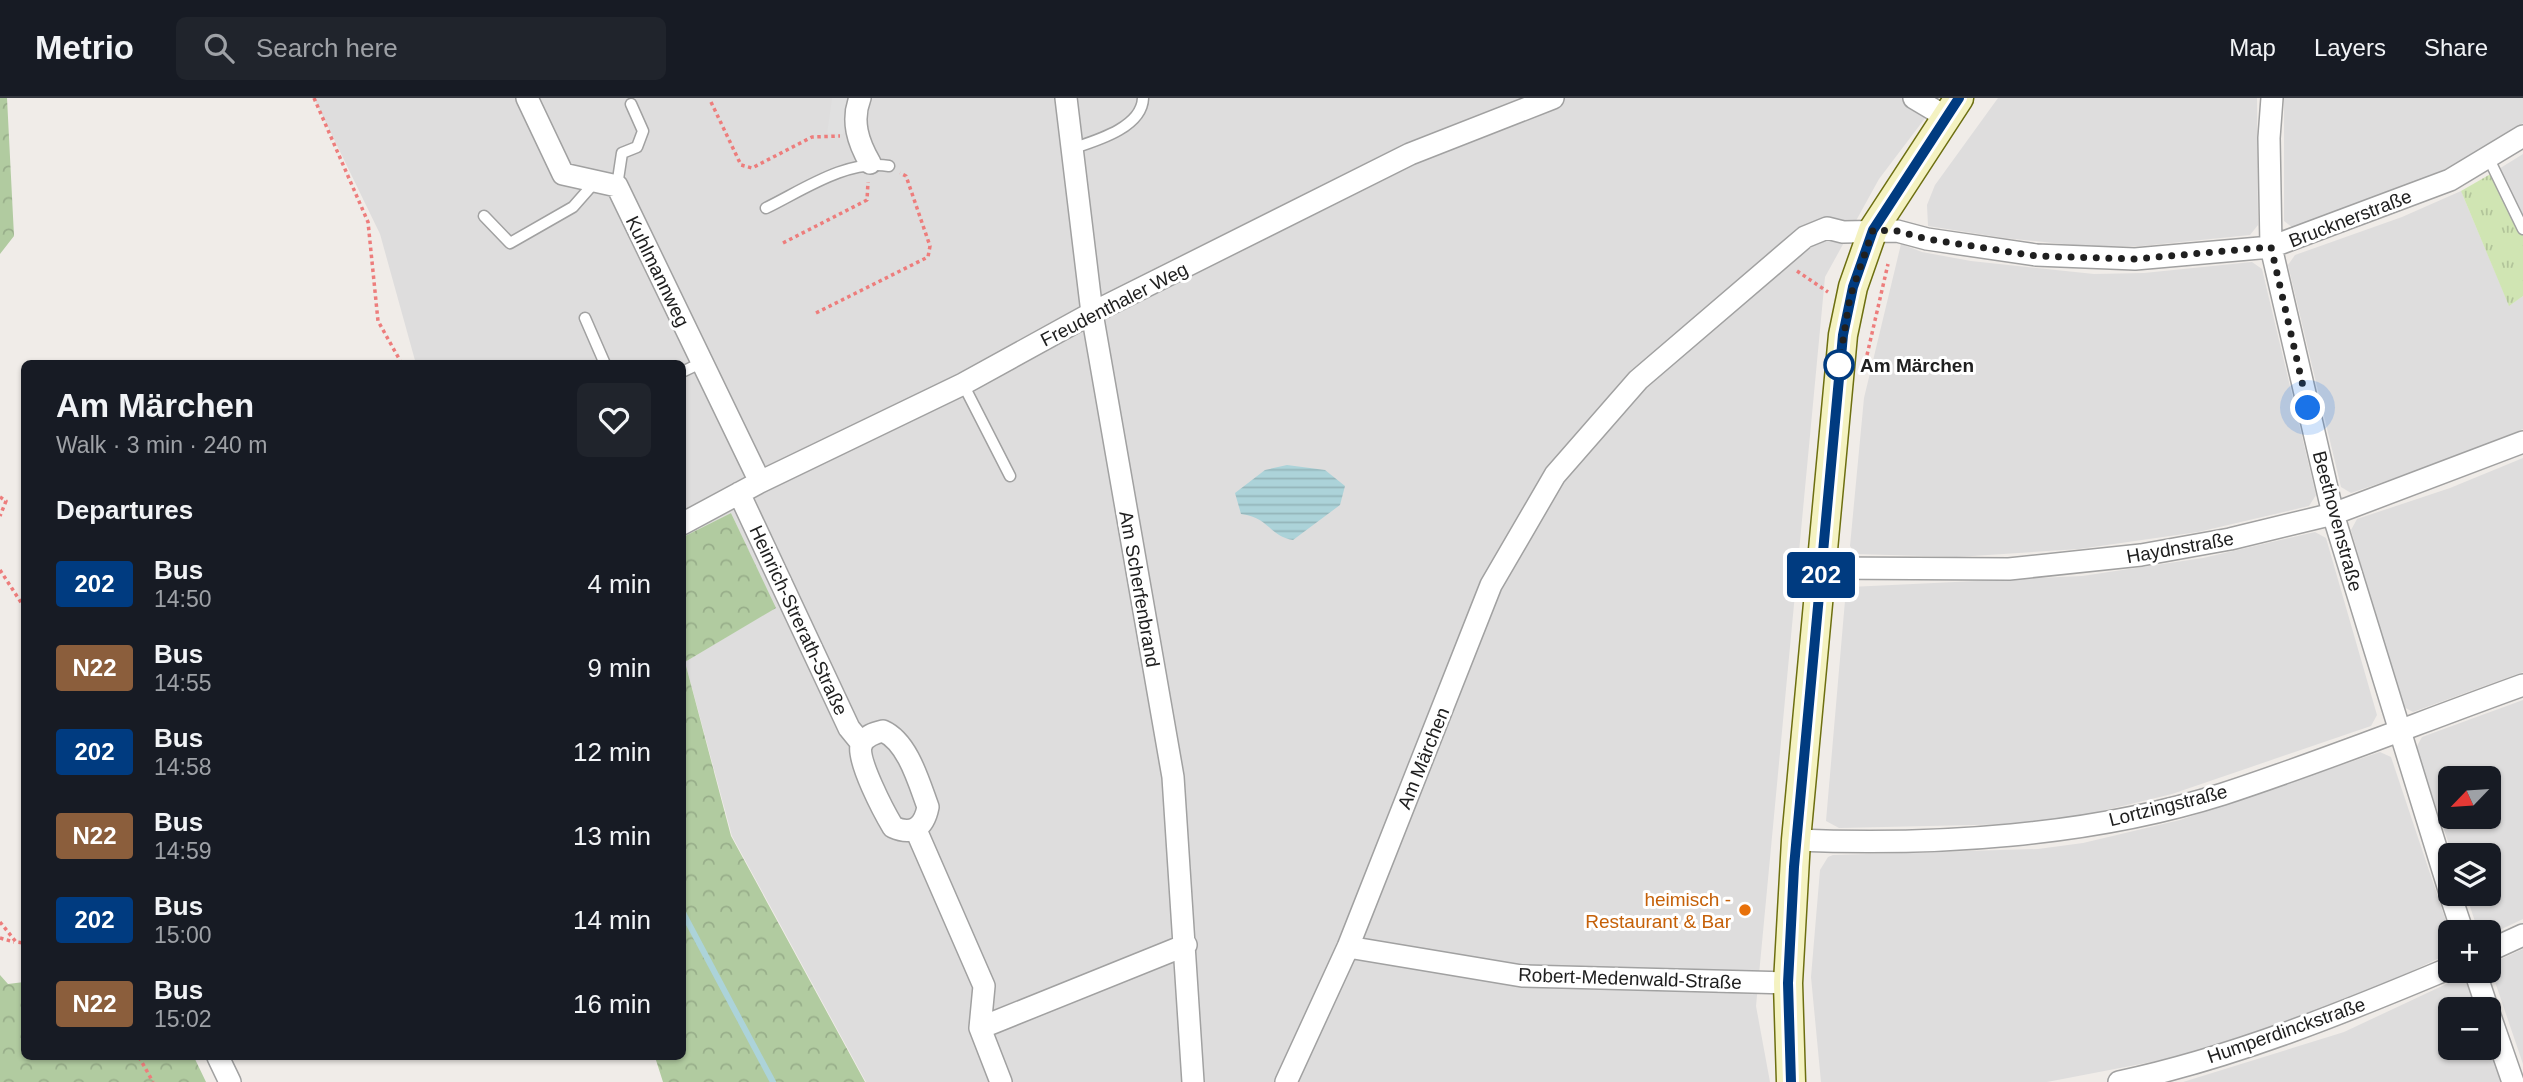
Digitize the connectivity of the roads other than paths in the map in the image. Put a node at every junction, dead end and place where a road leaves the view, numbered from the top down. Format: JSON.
{"nodes":[{"id":1,"x":527,"y":98,"type":"edge"},
{"id":2,"x":860,"y":98,"type":"edge"},
{"id":3,"x":1066,"y":98,"type":"edge"},
{"id":4,"x":1143,"y":98,"type":"edge"},
{"id":5,"x":1553,"y":98,"type":"edge"},
{"id":6,"x":1914,"y":98,"type":"edge"},
{"id":7,"x":2272,"y":98,"type":"edge"},
{"id":8,"x":631,"y":104,"type":"dead end"},
{"id":9,"x":1952,"y":107,"type":"edge"},
{"id":10,"x":2523,"y":135,"type":"edge"},
{"id":11,"x":1071,"y":149,"type":"junction"},
{"id":12,"x":2488,"y":156,"type":"junction"},
{"id":13,"x":880,"y":164,"type":"joint"},
{"id":14,"x":595,"y":182,"type":"junction"},
{"id":15,"x":617,"y":186,"type":"junction"},
{"id":16,"x":766,"y":208,"type":"dead end"},
{"id":17,"x":484,"y":216,"type":"dead end"},
{"id":18,"x":2523,"y":229,"type":"edge"},
{"id":19,"x":1873,"y":230,"type":"junction"},
{"id":20,"x":2271,"y":247,"type":"junction"},
{"id":21,"x":1092,"y":313,"type":"junction"},
{"id":22,"x":585,"y":318,"type":"dead end"},
{"id":23,"x":603,"y":360,"type":"edge"},
{"id":24,"x":703,"y":362,"type":"junction"},
{"id":25,"x":686,"y":370,"type":"edge"},
{"id":26,"x":963,"y":384,"type":"junction"},
{"id":27,"x":2523,"y":442,"type":"edge"},
{"id":28,"x":1010,"y":476,"type":"dead end"},
{"id":29,"x":760,"y":482,"type":"junction"},
{"id":30,"x":739,"y":493,"type":"junction"},
{"id":31,"x":2333,"y":514,"type":"junction"},
{"id":32,"x":686,"y":522,"type":"edge"},
{"id":33,"x":1821,"y":568,"type":"junction"},
{"id":34,"x":2523,"y":685,"type":"edge"},
{"id":35,"x":2398,"y":729,"type":"junction"},
{"id":36,"x":862,"y":744,"type":"junction"},
{"id":37,"x":916,"y":830,"type":"junction"},
{"id":38,"x":1796,"y":840,"type":"junction"},
{"id":39,"x":2438,"y":856,"type":"edge"},
{"id":40,"x":2523,"y":935,"type":"edge"},
{"id":41,"x":1185,"y":945,"type":"junction"},
{"id":42,"x":2501,"y":945,"type":"edge"},
{"id":43,"x":1348,"y":947,"type":"junction"},
{"id":44,"x":2438,"y":973,"type":"edge"},
{"id":45,"x":1788,"y":983,"type":"junction"},
{"id":46,"x":980,"y":1028,"type":"junction"},
{"id":47,"x":2501,"y":1047,"type":"edge"},
{"id":48,"x":219,"y":1060,"type":"edge"},
{"id":49,"x":2155,"y":1078,"type":"edge"},
{"id":50,"x":230,"y":1082,"type":"edge"},
{"id":51,"x":1001,"y":1082,"type":"edge"},
{"id":52,"x":1192,"y":1082,"type":"edge"},
{"id":53,"x":1286,"y":1082,"type":"edge"},
{"id":54,"x":1791,"y":1082,"type":"edge"},
{"id":55,"x":2119,"y":1082,"type":"edge"},
{"id":56,"x":2513,"y":1082,"type":"edge"}],
"edges":[{"from":1,"to":14,"type":"street"},
{"from":2,"to":13,"type":"street"},
{"from":3,"to":11,"type":"street","name":"Am Scherfenbrand"},
{"from":4,"to":11,"type":"lane"},
{"from":5,"to":21,"type":"street","name":"Freudenthaler Weg"},
{"from":6,"to":9,"type":"street"},
{"from":7,"to":20,"type":"street","name":"Beethovenstraße"},
{"from":8,"to":15,"type":"lane"},
{"from":9,"to":19,"type":"main road"},
{"from":10,"to":12,"type":"street","name":"Brucknerstraße"},
{"from":11,"to":21,"type":"street","name":"Am Scherfenbrand"},
{"from":12,"to":18,"type":"lane"},
{"from":12,"to":20,"type":"street","name":"Brucknerstraße"},
{"from":13,"to":16,"type":"lane"},
{"from":14,"to":15,"type":"street"},
{"from":14,"to":17,"type":"lane"},
{"from":15,"to":24,"type":"street","name":"Kuhlmannweg"},
{"from":19,"to":20,"type":"street","name":"Brucknerstraße"},
{"from":19,"to":33,"type":"main road"},
{"from":19,"to":43,"type":"street","name":"Am Märchen"},
{"from":20,"to":31,"type":"street","name":"Beethovenstraße"},
{"from":21,"to":26,"type":"street","name":"Freudenthaler Weg"},
{"from":21,"to":41,"type":"street","name":"Am Scherfenbrand"},
{"from":22,"to":23,"type":"lane"},
{"from":24,"to":25,"type":"lane"},
{"from":24,"to":29,"type":"street","name":"Kuhlmannweg"},
{"from":26,"to":28,"type":"lane"},
{"from":26,"to":29,"type":"street","name":"Freudenthaler Weg"},
{"from":27,"to":31,"type":"street","name":"Haydnstraße"},
{"from":29,"to":30,"type":"street","name":"Freudenthaler Weg"},
{"from":30,"to":32,"type":"street","name":"Freudenthaler Weg"},
{"from":30,"to":36,"type":"street","name":"Heinrich-Strerath-Straße"},
{"from":31,"to":33,"type":"street","name":"Haydnstraße"},
{"from":31,"to":35,"type":"street","name":"Beethovenstraße"},
{"from":33,"to":38,"type":"main road"},
{"from":34,"to":35,"type":"street","name":"Lortzingstraße"},
{"from":35,"to":38,"type":"street","name":"Lortzingstraße"},
{"from":35,"to":39,"type":"street","name":"Beethovenstraße"},
{"from":36,"to":37,"type":"street","name":"Heinrich-Strerath-Straße"},
{"from":36,"to":37,"type":"street"},
{"from":37,"to":46,"type":"street"},
{"from":38,"to":45,"type":"main road"},
{"from":40,"to":42,"type":"street"},
{"from":41,"to":46,"type":"street"},
{"from":41,"to":52,"type":"street","name":"Am Scherfenbrand"},
{"from":43,"to":45,"type":"street","name":"Robert-Medenwald-Straße"},
{"from":43,"to":53,"type":"street","name":"Am Märchen"},
{"from":44,"to":49,"type":"street","name":"Humperdinckstraße"},
{"from":45,"to":54,"type":"main road"},
{"from":46,"to":51,"type":"street"},
{"from":47,"to":56,"type":"street"},
{"from":48,"to":50,"type":"street"},
{"from":49,"to":55,"type":"street","name":"Humperdinckstraße"}]}
